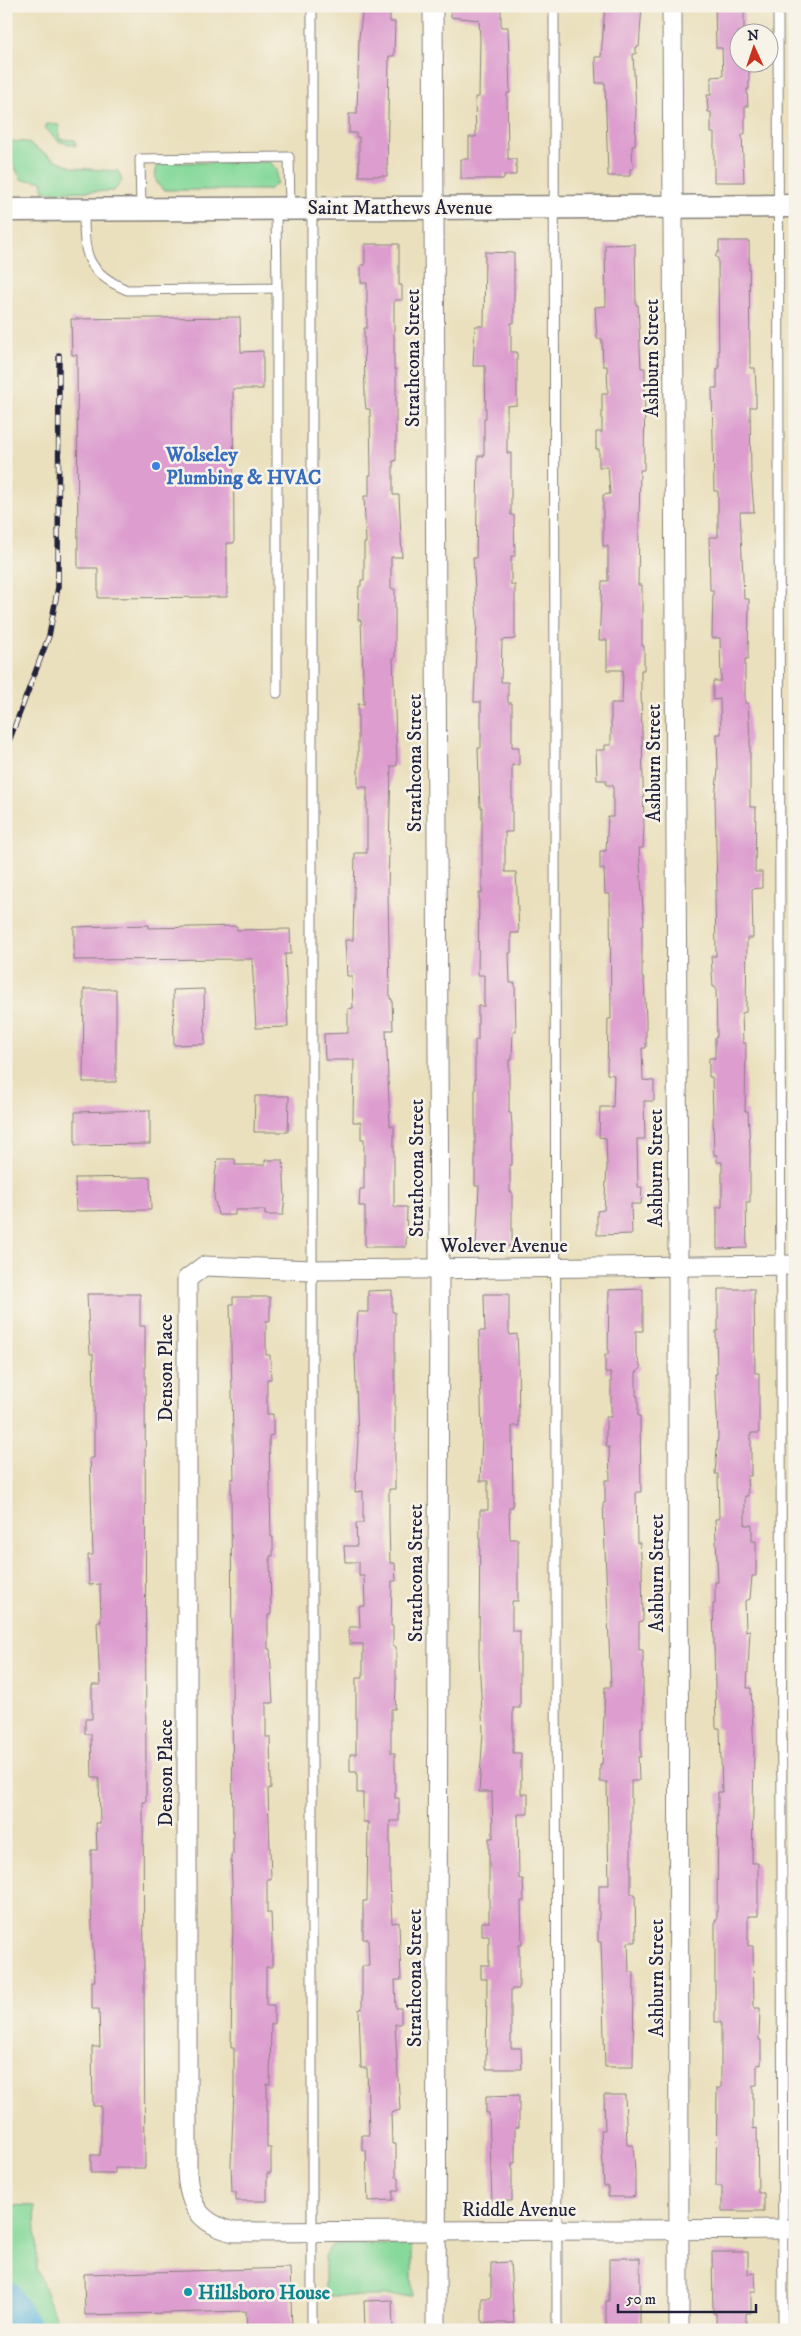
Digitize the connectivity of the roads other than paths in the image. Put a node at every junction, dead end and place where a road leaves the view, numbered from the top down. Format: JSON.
{"nodes":[{"id":1,"x":312,"y":6,"type":"edge"},
{"id":2,"x":433,"y":6,"type":"edge"},
{"id":3,"x":554,"y":6,"type":"edge"},
{"id":4,"x":672,"y":6,"type":"edge"},
{"id":5,"x":778,"y":6,"type":"edge"},
{"id":6,"x":673,"y":206,"type":"junction"},
{"id":7,"x":787,"y":206,"type":"edge"},
{"id":8,"x":312,"y":207,"type":"junction"},
{"id":9,"x":555,"y":207,"type":"junction"},
{"id":10,"x":283,"y":208,"type":"junction"},
{"id":11,"x":434,"y":208,"type":"junction"},
{"id":12,"x":84,"y":209,"type":"junction"},
{"id":13,"x":141,"y":209,"type":"junction"},
{"id":14,"x":6,"y":210,"type":"edge"},
{"id":15,"x":277,"y":288,"type":"junction"},
{"id":16,"x":277,"y":693,"type":"dead end"},
{"id":17,"x":788,"y":1265,"type":"edge"},
{"id":18,"x":678,"y":1266,"type":"junction"},
{"id":19,"x":439,"y":1268,"type":"junction"},
{"id":20,"x":555,"y":1268,"type":"junction"},
{"id":21,"x":312,"y":1270,"type":"junction"},
{"id":22,"x":187,"y":1280,"type":"joint"},
{"id":23,"x":789,"y":2229,"type":"edge"},
{"id":24,"x":679,"y":2231,"type":"junction"},
{"id":25,"x":557,"y":2232,"type":"junction"},
{"id":26,"x":313,"y":2233,"type":"junction"},
{"id":27,"x":435,"y":2233,"type":"junction"},
{"id":28,"x":244,"y":2234,"type":"joint"},
{"id":29,"x":312,"y":2330,"type":"edge"},
{"id":30,"x":436,"y":2330,"type":"edge"},
{"id":31,"x":557,"y":2330,"type":"edge"},
{"id":32,"x":679,"y":2330,"type":"edge"},
{"id":33,"x":783,"y":2330,"type":"edge"}],
"edges":[{"from":1,"to":8,"type":"lane"},
{"from":2,"to":11,"type":"street","name":"Strathcona Street"},
{"from":3,"to":9,"type":"lane"},
{"from":4,"to":6,"type":"street","name":"Ashburn Street"},
{"from":5,"to":7,"type":"lane"},
{"from":6,"to":7,"type":"street","name":"Saint Matthews Avenue"},
{"from":6,"to":9,"type":"street","name":"Saint Matthews Avenue"},
{"from":6,"to":18,"type":"street","name":"Ashburn Street"},
{"from":7,"to":17,"type":"lane"},
{"from":8,"to":10,"type":"street","name":"Saint Matthews Avenue"},
{"from":8,"to":11,"type":"street","name":"Saint Matthews Avenue"},
{"from":8,"to":21,"type":"lane"},
{"from":9,"to":11,"type":"street","name":"Saint Matthews Avenue"},
{"from":9,"to":20,"type":"lane"},
{"from":10,"to":13,"type":"street","name":"Saint Matthews Avenue"},
{"from":10,"to":13,"type":"lane"},
{"from":10,"to":15,"type":"lane"},
{"from":11,"to":19,"type":"street","name":"Strathcona Street"},
{"from":12,"to":13,"type":"street","name":"Saint Matthews Avenue"},
{"from":12,"to":14,"type":"street","name":"Saint Matthews Avenue"},
{"from":12,"to":15,"type":"lane"},
{"from":15,"to":16,"type":"lane"},
{"from":17,"to":18,"type":"street","name":"Wolever Avenue"},
{"from":17,"to":23,"type":"lane"},
{"from":18,"to":20,"type":"street","name":"Wolever Avenue"},
{"from":18,"to":24,"type":"street","name":"Ashburn Street"},
{"from":19,"to":20,"type":"street","name":"Wolever Avenue"},
{"from":19,"to":21,"type":"street","name":"Wolever Avenue"},
{"from":19,"to":27,"type":"street","name":"Strathcona Street"},
{"from":20,"to":25,"type":"lane"},
{"from":21,"to":22,"type":"street","name":"Wolever Avenue"},
{"from":21,"to":26,"type":"lane"},
{"from":22,"to":28,"type":"street","name":"Denson Place"},
{"from":23,"to":24,"type":"street","name":"Riddle Avenue"},
{"from":23,"to":33,"type":"lane"},
{"from":24,"to":25,"type":"street","name":"Riddle Avenue"},
{"from":24,"to":32,"type":"street","name":"Ashburn Street"},
{"from":25,"to":27,"type":"street","name":"Riddle Avenue"},
{"from":25,"to":31,"type":"lane"},
{"from":26,"to":27,"type":"street","name":"Riddle Avenue"},
{"from":26,"to":28,"type":"street","name":"Riddle Avenue"},
{"from":26,"to":29,"type":"lane"},
{"from":27,"to":30,"type":"street","name":"Strathcona Street"}]}
